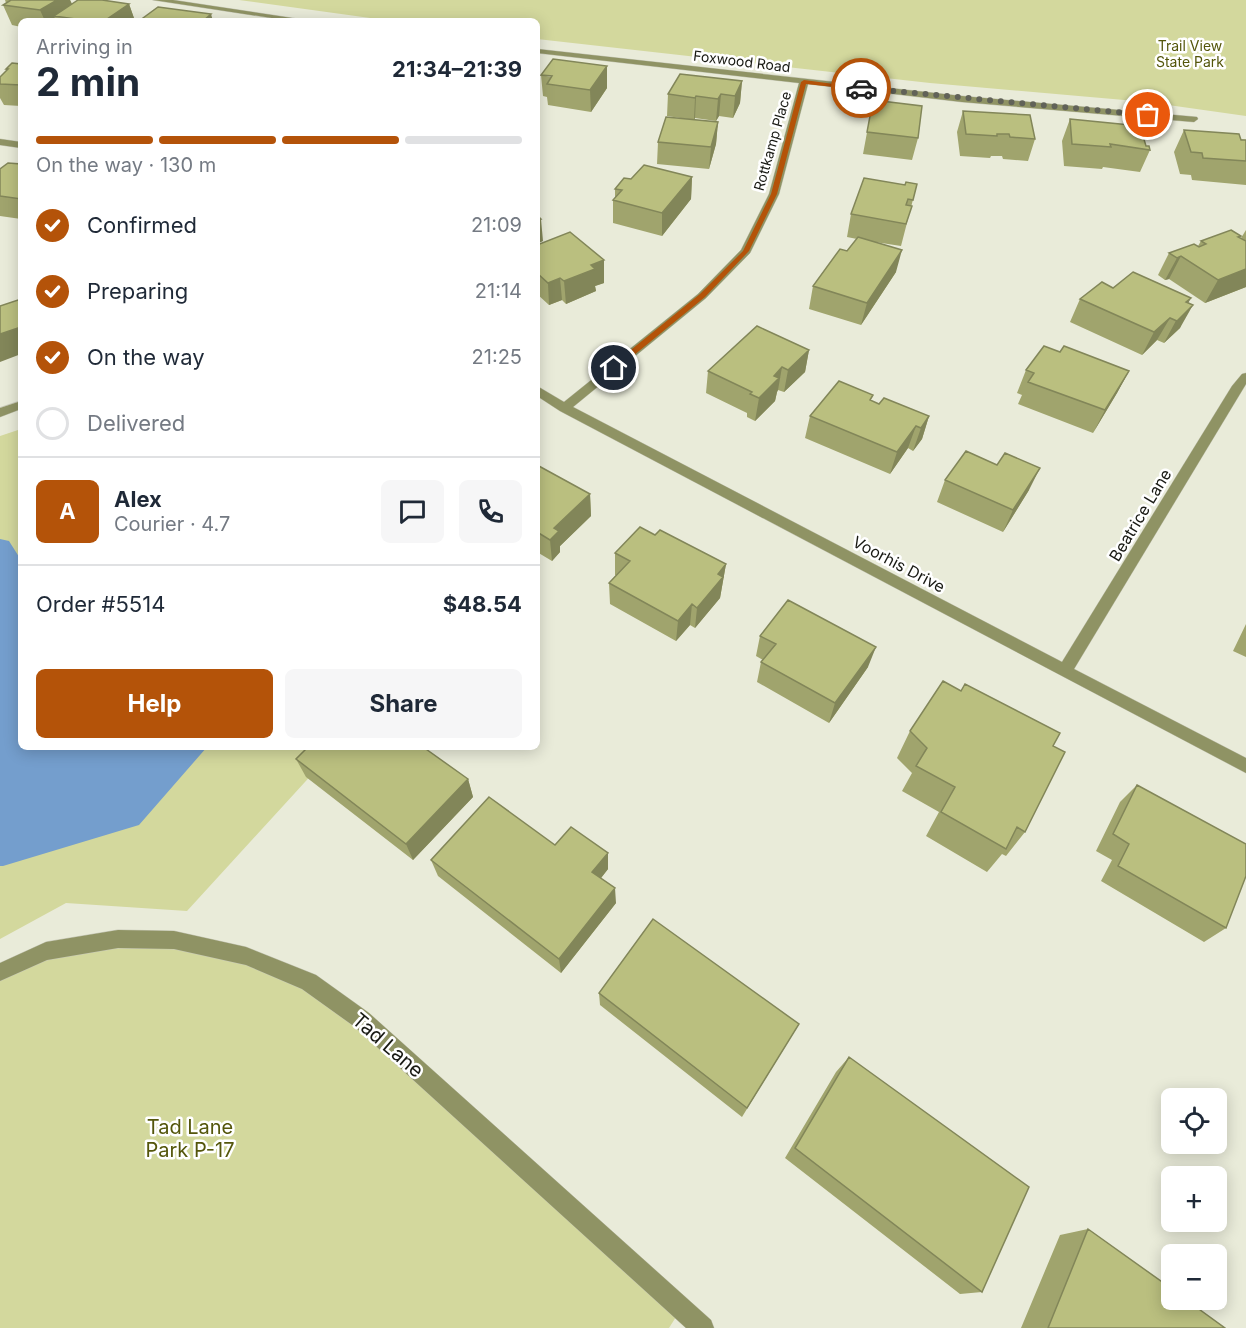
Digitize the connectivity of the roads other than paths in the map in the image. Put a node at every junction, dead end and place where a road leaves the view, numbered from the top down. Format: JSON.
{"nodes":[{"id":1,"x":157,"y":0,"type":"edge"},
{"id":2,"x":286,"y":18,"type":"edge"},
{"id":3,"x":540,"y":51,"type":"edge"},
{"id":4,"x":804,"y":82,"type":"junction"},
{"id":5,"x":1194,"y":119,"type":"dead end"},
{"id":6,"x":0,"y":142,"type":"edge"},
{"id":7,"x":18,"y":145,"type":"edge"},
{"id":8,"x":1246,"y":378,"type":"edge"},
{"id":9,"x":540,"y":392,"type":"edge"},
{"id":10,"x":18,"y":406,"type":"edge"},
{"id":11,"x":564,"y":408,"type":"junction"},
{"id":12,"x":0,"y":413,"type":"edge"},
{"id":13,"x":1065,"y":671,"type":"junction"},
{"id":14,"x":1246,"y":766,"type":"edge"},
{"id":15,"x":0,"y":972,"type":"edge"},
{"id":16,"x":703,"y":1328,"type":"edge"}],
"edges":[{"from":1,"to":2,"type":"street"},
{"from":3,"to":4,"type":"street","name":"Foxwood Road"},
{"from":4,"to":5,"type":"street","name":"Foxwood Road"},
{"from":4,"to":11,"type":"street","name":"Rottkamp Place"},
{"from":6,"to":7,"type":"street"},
{"from":8,"to":13,"type":"street","name":"Beatrice Lane"},
{"from":9,"to":11,"type":"street","name":"Voorhis Drive"},
{"from":10,"to":12,"type":"street"},
{"from":11,"to":13,"type":"street","name":"Voorhis Drive"},
{"from":13,"to":14,"type":"street","name":"Voorhis Drive"},
{"from":15,"to":16,"type":"street","name":"Tad Lane"}]}
